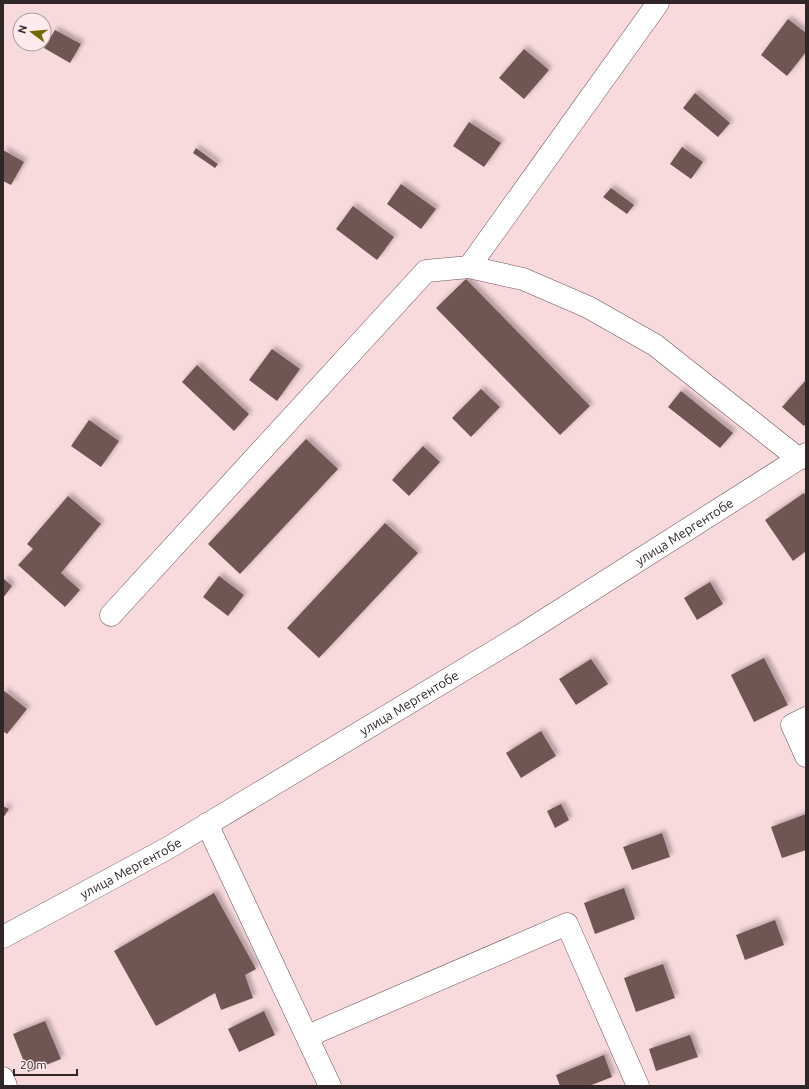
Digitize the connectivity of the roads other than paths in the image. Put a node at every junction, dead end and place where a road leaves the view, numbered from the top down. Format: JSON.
{"nodes":[{"id":1,"x":658,"y":3,"type":"edge"},
{"id":2,"x":469,"y":267,"type":"junction"},
{"id":3,"x":802,"y":456,"type":"edge"},
{"id":4,"x":111,"y":615,"type":"dead end"},
{"id":5,"x":806,"y":718,"type":"edge"},
{"id":6,"x":806,"y":756,"type":"edge"},
{"id":7,"x":207,"y":824,"type":"junction"},
{"id":8,"x":3,"y":937,"type":"edge"},
{"id":9,"x":308,"y":1036,"type":"junction"},
{"id":10,"x":3,"y":1078,"type":"edge"},
{"id":11,"x":6,"y":1086,"type":"edge"},
{"id":12,"x":330,"y":1086,"type":"edge"},
{"id":13,"x":638,"y":1086,"type":"edge"}],
"edges":[{"from":1,"to":2,"type":"street"},
{"from":2,"to":3,"type":"street"},
{"from":2,"to":4,"type":"street"},
{"from":3,"to":7,"type":"street","name":"улица Мергентобе"},
{"from":5,"to":6,"type":"street"},
{"from":7,"to":8,"type":"street","name":"улица Мергентобе"},
{"from":7,"to":9,"type":"street"},
{"from":9,"to":12,"type":"street"},
{"from":9,"to":13,"type":"street"},
{"from":10,"to":11,"type":"street"}]}
